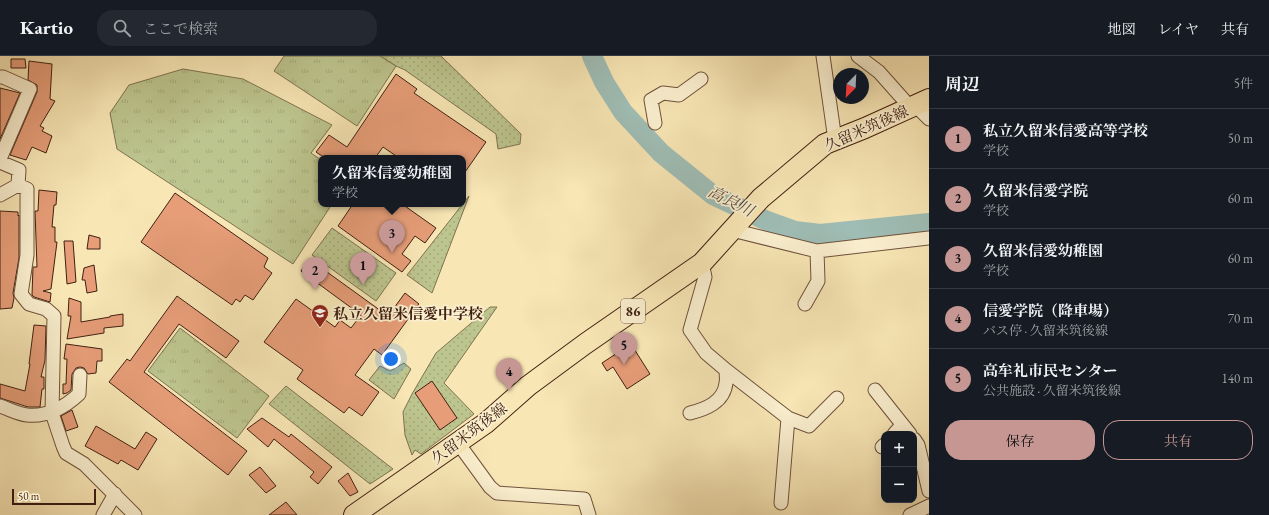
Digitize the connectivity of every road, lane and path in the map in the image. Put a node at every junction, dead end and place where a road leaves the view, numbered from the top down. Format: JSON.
{"nodes":[{"id":1,"x":823,"y":56,"type":"edge"},
{"id":2,"x":858,"y":56,"type":"edge"},
{"id":3,"x":0,"y":77,"type":"edge"},
{"id":4,"x":701,"y":79,"type":"dead end"},
{"id":5,"x":921,"y":108,"type":"edge"},
{"id":6,"x":655,"y":124,"type":"dead end"},
{"id":7,"x":835,"y":140,"type":"junction"},
{"id":8,"x":0,"y":159,"type":"edge"},
{"id":9,"x":0,"y":162,"type":"edge"},
{"id":10,"x":18,"y":185,"type":"junction"},
{"id":11,"x":0,"y":195,"type":"edge"},
{"id":12,"x":732,"y":230,"type":"junction"},
{"id":13,"x":929,"y":238,"type":"edge"},
{"id":14,"x":817,"y":251,"type":"junction"},
{"id":15,"x":702,"y":262,"type":"junction"},
{"id":16,"x":805,"y":304,"type":"dead end"},
{"id":17,"x":726,"y":370,"type":"junction"},
{"id":18,"x":80,"y":375,"type":"dead end"},
{"id":19,"x":875,"y":390,"type":"dead end"},
{"id":20,"x":837,"y":398,"type":"dead end"},
{"id":21,"x":0,"y":406,"type":"edge"},
{"id":22,"x":52,"y":413,"type":"junction"},
{"id":23,"x":690,"y":413,"type":"dead end"},
{"id":24,"x":788,"y":418,"type":"junction"},
{"id":25,"x":902,"y":431,"type":"edge"},
{"id":26,"x":458,"y":443,"type":"junction"},
{"id":27,"x":917,"y":444,"type":"edge"},
{"id":28,"x":929,"y":491,"type":"edge"},
{"id":29,"x":115,"y":494,"type":"junction"},
{"id":30,"x":781,"y":503,"type":"dead end"},
{"id":31,"x":929,"y":506,"type":"edge"},
{"id":32,"x":102,"y":515,"type":"edge"},
{"id":33,"x":136,"y":515,"type":"edge"},
{"id":34,"x":354,"y":515,"type":"edge"},
{"id":35,"x":589,"y":515,"type":"edge"},
{"id":36,"x":910,"y":515,"type":"edge"}],
"edges":[{"from":1,"to":7,"type":"street"},
{"from":2,"to":5,"type":"street"},
{"from":3,"to":8,"type":"street"},
{"from":4,"to":6,"type":"street"},
{"from":5,"to":7,"type":"main road","name":"久留米筑後線","number":"86"},
{"from":7,"to":12,"type":"main road","name":"久留米筑後線","number":"86"},
{"from":9,"to":10,"type":"street"},
{"from":10,"to":11,"type":"street"},
{"from":10,"to":22,"type":"street"},
{"from":12,"to":14,"type":"street"},
{"from":12,"to":15,"type":"main road","name":"久留米筑後線","number":"86"},
{"from":13,"to":14,"type":"street"},
{"from":14,"to":16,"type":"street"},
{"from":15,"to":17,"type":"street"},
{"from":15,"to":26,"type":"main road","name":"久留米筑後線","number":"86"},
{"from":17,"to":23,"type":"street"},
{"from":17,"to":24,"type":"street"},
{"from":18,"to":22,"type":"street"},
{"from":19,"to":25,"type":"street"},
{"from":20,"to":24,"type":"street"},
{"from":21,"to":22,"type":"street"},
{"from":22,"to":29,"type":"street"},
{"from":24,"to":30,"type":"street"},
{"from":26,"to":34,"type":"main road","name":"久留米筑後線","number":"86"},
{"from":26,"to":35,"type":"street"},
{"from":27,"to":28,"type":"street"},
{"from":29,"to":32,"type":"street"},
{"from":29,"to":33,"type":"street"},
{"from":31,"to":36,"type":"street"}]}
